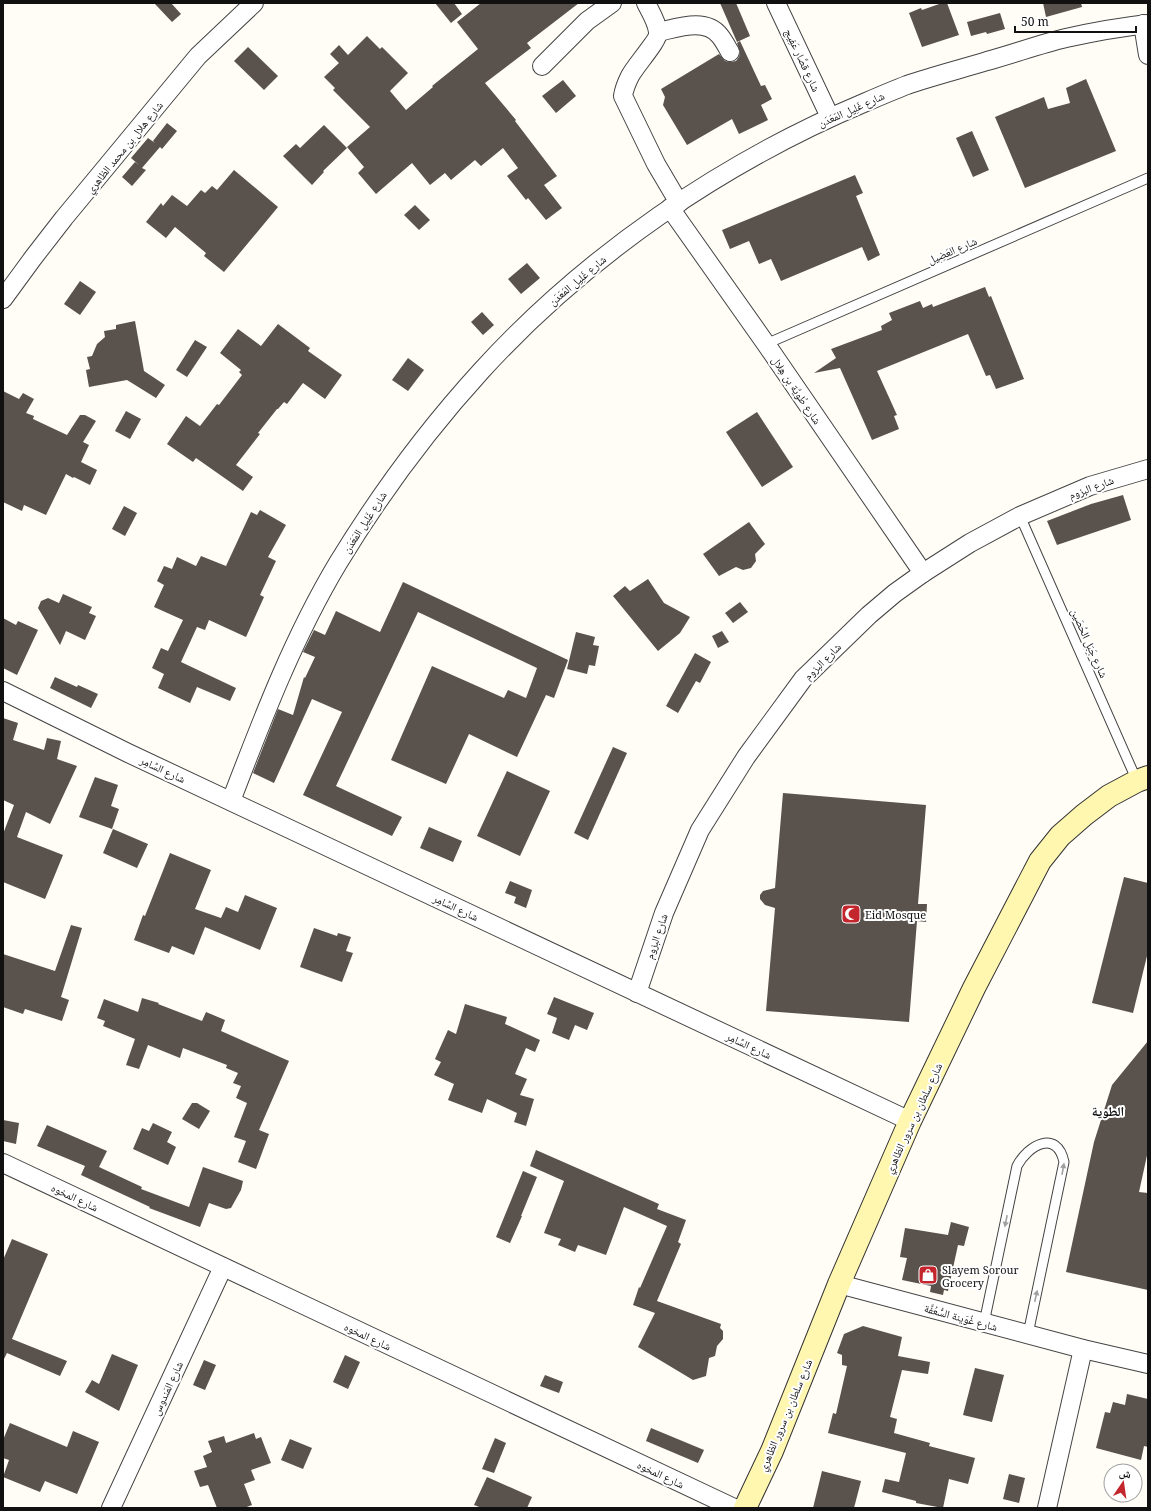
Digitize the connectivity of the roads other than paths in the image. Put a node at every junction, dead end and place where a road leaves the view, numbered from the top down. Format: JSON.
{"nodes":[{"id":1,"x":254,"y":3,"type":"edge"},
{"id":2,"x":612,"y":3,"type":"edge"},
{"id":3,"x":646,"y":3,"type":"edge"},
{"id":4,"x":776,"y":3,"type":"edge"},
{"id":5,"x":1146,"y":24,"type":"edge"},
{"id":6,"x":658,"y":32,"type":"junction"},
{"id":7,"x":730,"y":52,"type":"dead end"},
{"id":8,"x":1148,"y":55,"type":"edge"},
{"id":9,"x":542,"y":66,"type":"dead end"},
{"id":10,"x":830,"y":117,"type":"junction"},
{"id":11,"x":1148,"y":178,"type":"edge"},
{"id":12,"x":674,"y":205,"type":"junction"},
{"id":13,"x":3,"y":299,"type":"edge"},
{"id":14,"x":766,"y":344,"type":"junction"},
{"id":15,"x":1148,"y":469,"type":"edge"},
{"id":16,"x":1020,"y":516,"type":"junction"},
{"id":17,"x":923,"y":573,"type":"junction"},
{"id":18,"x":3,"y":692,"type":"edge"},
{"id":19,"x":1143,"y":779,"type":"edge"},
{"id":20,"x":232,"y":802,"type":"junction"},
{"id":21,"x":637,"y":993,"type":"junction"},
{"id":22,"x":910,"y":1121,"type":"junction"},
{"id":23,"x":3,"y":1163,"type":"edge"},
{"id":24,"x":223,"y":1267,"type":"junction"},
{"id":25,"x":839,"y":1284,"type":"junction"},
{"id":26,"x":984,"y":1323,"type":"junction"},
{"id":27,"x":1028,"y":1334,"type":"junction"},
{"id":28,"x":1083,"y":1349,"type":"junction"},
{"id":29,"x":1148,"y":1364,"type":"edge"},
{"id":30,"x":111,"y":1508,"type":"edge"},
{"id":31,"x":734,"y":1508,"type":"edge"},
{"id":32,"x":745,"y":1508,"type":"edge"},
{"id":33,"x":1047,"y":1508,"type":"edge"}],
"edges":[{"from":1,"to":13,"type":"street","name":"شارع هلال بن محمد الظاهري"},
{"from":2,"to":9,"type":"street"},
{"from":3,"to":6,"type":"street"},
{"from":4,"to":10,"type":"street","name":"شارع قصَّار عَفِيج"},
{"from":5,"to":8,"type":"street"},
{"from":5,"to":10,"type":"street","name":"شارع غَلِيل المَعَدَن"},
{"from":6,"to":7,"type":"street"},
{"from":6,"to":12,"type":"street","name":"شارع طُويَّة بن هِلال"},
{"from":10,"to":12,"type":"street","name":"شارع غَلِيل المَعَدَن"},
{"from":11,"to":14,"type":"lane","name":"شارع العَضِيل"},
{"from":12,"to":14,"type":"street","name":"شارع طُويَّة بن هِلال"},
{"from":12,"to":20,"type":"street","name":"شارع غَلِيل المَعَدَن"},
{"from":14,"to":17,"type":"street","name":"شارع طُويَّة بن هِلال"},
{"from":15,"to":16,"type":"street","name":"شارع البزوم"},
{"from":16,"to":17,"type":"street","name":"شارع البزوم"},
{"from":16,"to":19,"type":"lane","name":"شارع جَبَل الحُصَين"},
{"from":17,"to":21,"type":"street","name":"شارع البزوم"},
{"from":18,"to":20,"type":"street","name":"شارع السَّامِر"},
{"from":19,"to":22,"type":"street","name":"شارع سلطان بن سرور الظاهري"},
{"from":20,"to":21,"type":"street","name":"شارع السَّامِر"},
{"from":21,"to":22,"type":"street","name":"شارع السَّامِر"},
{"from":22,"to":25,"type":"street","name":"شارع سلطان بن سرور الظاهري"},
{"from":23,"to":24,"type":"street","name":"شارع المخوه"},
{"from":24,"to":30,"type":"street","name":"شارع المَندوس"},
{"from":24,"to":31,"type":"street","name":"شارع المخوه"},
{"from":25,"to":26,"type":"street","name":"شارع غُوَينة السُّعُفَّة"},
{"from":25,"to":32,"type":"street","name":"شارع سلطان بن سرور الظاهري"},
{"from":26,"to":27,"type":"street","name":"شارع غُوَينة السُّعُفَّة"},
{"from":27,"to":26,"type":"lane","one_way":true},
{"from":27,"to":28,"type":"street","name":"شارع غُوَينة السُّعُفَّة"},
{"from":28,"to":29,"type":"street","name":"شارع غُوَينة السُّعُفَّة"},
{"from":28,"to":33,"type":"street"}]}
